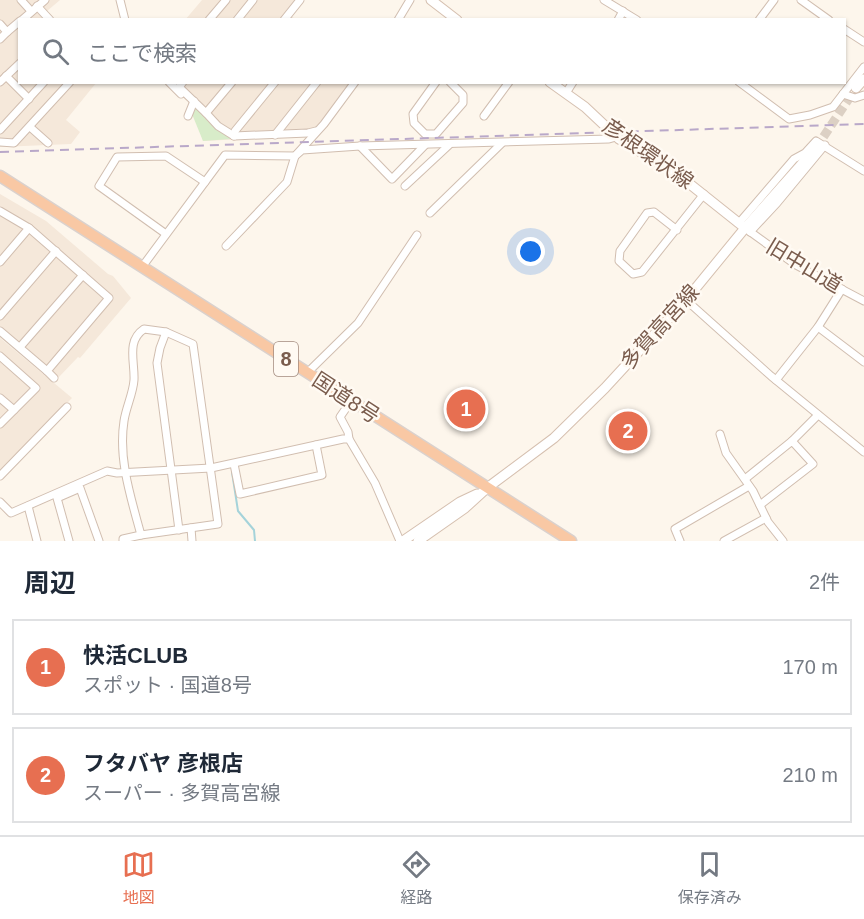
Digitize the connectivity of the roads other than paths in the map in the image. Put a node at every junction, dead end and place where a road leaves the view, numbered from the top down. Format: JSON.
{"nodes":[{"id":1,"x":21,"y":0,"type":"edge"},
{"id":2,"x":45,"y":0,"type":"edge"},
{"id":3,"x":120,"y":0,"type":"edge"},
{"id":4,"x":226,"y":0,"type":"edge"},
{"id":5,"x":254,"y":0,"type":"edge"},
{"id":6,"x":300,"y":0,"type":"edge"},
{"id":7,"x":410,"y":0,"type":"edge"},
{"id":8,"x":431,"y":0,"type":"edge"},
{"id":9,"x":604,"y":0,"type":"edge"},
{"id":10,"x":774,"y":0,"type":"edge"},
{"id":11,"x":801,"y":0,"type":"edge"},
{"id":12,"x":34,"y":9,"type":"junction"},
{"id":13,"x":623,"y":12,"type":"junction"},
{"id":14,"x":23,"y":18,"type":"edge"},
{"id":15,"x":47,"y":18,"type":"edge"},
{"id":16,"x":124,"y":18,"type":"edge"},
{"id":17,"x":211,"y":18,"type":"edge"},
{"id":18,"x":239,"y":18,"type":"edge"},
{"id":19,"x":286,"y":18,"type":"edge"},
{"id":20,"x":399,"y":18,"type":"edge"},
{"id":21,"x":454,"y":18,"type":"edge"},
{"id":22,"x":619,"y":18,"type":"edge"},
{"id":23,"x":634,"y":18,"type":"edge"},
{"id":24,"x":760,"y":18,"type":"edge"},
{"id":25,"x":826,"y":18,"type":"edge"},
{"id":26,"x":18,"y":23,"type":"edge"},
{"id":27,"x":0,"y":24,"type":"edge"},
{"id":28,"x":846,"y":30,"type":"edge"},
{"id":29,"x":7,"y":32,"type":"junction"},
{"id":30,"x":0,"y":39,"type":"edge"},
{"id":31,"x":864,"y":42,"type":"edge"},
{"id":32,"x":18,"y":65,"type":"edge"},
{"id":33,"x":864,"y":67,"type":"edge"},
{"id":34,"x":6,"y":76,"type":"junction"},
{"id":35,"x":864,"y":79,"type":"edge"},
{"id":36,"x":0,"y":82,"type":"edge"},
{"id":37,"x":42,"y":84,"type":"edge"},
{"id":38,"x":68,"y":84,"type":"edge"},
{"id":39,"x":171,"y":84,"type":"edge"},
{"id":40,"x":181,"y":84,"type":"edge"},
{"id":41,"x":230,"y":84,"type":"edge"},
{"id":42,"x":273,"y":84,"type":"edge"},
{"id":43,"x":315,"y":84,"type":"edge"},
{"id":44,"x":353,"y":84,"type":"edge"},
{"id":45,"x":435,"y":84,"type":"edge"},
{"id":46,"x":452,"y":84,"type":"edge"},
{"id":47,"x":508,"y":84,"type":"edge"},
{"id":48,"x":553,"y":84,"type":"edge"},
{"id":49,"x":572,"y":84,"type":"edge"},
{"id":50,"x":741,"y":84,"type":"edge"},
{"id":51,"x":856,"y":88,"type":"tunnel mouth"},
{"id":52,"x":566,"y":93,"type":"junction"},
{"id":53,"x":843,"y":94,"type":"junction"},
{"id":54,"x":864,"y":95,"type":"edge"},
{"id":55,"x":28,"y":99,"type":"junction"},
{"id":56,"x":192,"y":103,"type":"junction"},
{"id":57,"x":206,"y":113,"type":"junction"},
{"id":58,"x":188,"y":116,"type":"dead end"},
{"id":59,"x":484,"y":116,"type":"dead end"},
{"id":60,"x":30,"y":127,"type":"junction"},
{"id":61,"x":0,"y":130,"type":"edge"},
{"id":62,"x":316,"y":131,"type":"junction"},
{"id":63,"x":275,"y":135,"type":"junction"},
{"id":64,"x":234,"y":136,"type":"junction"},
{"id":65,"x":616,"y":136,"type":"junction"},
{"id":66,"x":0,"y":142,"type":"edge"},
{"id":67,"x":48,"y":143,"type":"dead end"},
{"id":68,"x":502,"y":143,"type":"junction"},
{"id":69,"x":425,"y":145,"type":"junction"},
{"id":70,"x":449,"y":145,"type":"junction"},
{"id":71,"x":360,"y":147,"type":"junction"},
{"id":72,"x":821,"y":147,"type":"joint"},
{"id":73,"x":295,"y":156,"type":"junction"},
{"id":74,"x":864,"y":171,"type":"edge"},
{"id":75,"x":0,"y":176,"type":"edge"},
{"id":76,"x":205,"y":182,"type":"junction"},
{"id":77,"x":405,"y":186,"type":"dead end"},
{"id":78,"x":704,"y":194,"type":"junction"},
{"id":79,"x":0,"y":212,"type":"edge"},
{"id":80,"x":429,"y":213,"type":"dead end"},
{"id":81,"x":29,"y":228,"type":"junction"},
{"id":82,"x":745,"y":228,"type":"junction"},
{"id":83,"x":676,"y":230,"type":"junction"},
{"id":84,"x":166,"y":234,"type":"junction"},
{"id":85,"x":417,"y":235,"type":"dead end"},
{"id":86,"x":226,"y":246,"type":"dead end"},
{"id":87,"x":56,"y":252,"type":"junction"},
{"id":88,"x":0,"y":262,"type":"edge"},
{"id":89,"x":141,"y":267,"type":"junction"},
{"id":90,"x":83,"y":275,"type":"junction"},
{"id":91,"x":842,"y":290,"type":"junction"},
{"id":92,"x":686,"y":300,"type":"junction"},
{"id":93,"x":864,"y":301,"type":"edge"},
{"id":94,"x":0,"y":316,"type":"edge"},
{"id":95,"x":818,"y":327,"type":"junction"},
{"id":96,"x":0,"y":331,"type":"edge"},
{"id":97,"x":166,"y":332,"type":"junction"},
{"id":98,"x":20,"y":347,"type":"junction"},
{"id":99,"x":0,"y":356,"type":"edge"},
{"id":100,"x":864,"y":362,"type":"edge"},
{"id":101,"x":47,"y":370,"type":"junction"},
{"id":102,"x":307,"y":373,"type":"junction"},
{"id":103,"x":54,"y":378,"type":"dead end"},
{"id":104,"x":776,"y":380,"type":"junction"},
{"id":105,"x":0,"y":398,"type":"edge"},
{"id":106,"x":351,"y":400,"type":"junction"},
{"id":107,"x":67,"y":407,"type":"dead end"},
{"id":108,"x":14,"y":410,"type":"junction"},
{"id":109,"x":818,"y":415,"type":"junction"},
{"id":110,"x":0,"y":424,"type":"edge"},
{"id":111,"x":720,"y":434,"type":"dead end"},
{"id":112,"x":349,"y":439,"type":"junction"},
{"id":113,"x":792,"y":441,"type":"junction"},
{"id":114,"x":316,"y":445,"type":"junction"},
{"id":115,"x":864,"y":452,"type":"edge"},
{"id":116,"x":234,"y":464,"type":"junction"},
{"id":117,"x":211,"y":468,"type":"junction"},
{"id":118,"x":171,"y":469,"type":"junction"},
{"id":119,"x":125,"y":471,"type":"junction"},
{"id":120,"x":0,"y":476,"type":"edge"},
{"id":121,"x":747,"y":482,"type":"junction"},
{"id":122,"x":487,"y":488,"type":"junction"},
{"id":123,"x":0,"y":502,"type":"edge"},
{"id":124,"x":760,"y":505,"type":"junction"},
{"id":125,"x":28,"y":506,"type":"junction"},
{"id":126,"x":766,"y":518,"type":"junction"},
{"id":127,"x":191,"y":528,"type":"junction"},
{"id":128,"x":179,"y":530,"type":"junction"},
{"id":129,"x":141,"y":535,"type":"junction"},
{"id":130,"x":37,"y":541,"type":"edge"},
{"id":131,"x":69,"y":541,"type":"edge"},
{"id":132,"x":99,"y":541,"type":"edge"},
{"id":133,"x":123,"y":541,"type":"edge"},
{"id":134,"x":192,"y":541,"type":"edge"},
{"id":135,"x":401,"y":541,"type":"edge"},
{"id":136,"x":418,"y":541,"type":"edge"},
{"id":137,"x":572,"y":541,"type":"edge"},
{"id":138,"x":680,"y":541,"type":"edge"},
{"id":139,"x":724,"y":541,"type":"edge"},
{"id":140,"x":783,"y":541,"type":"edge"}],
"edges":[{"from":1,"to":12,"type":"street"},
{"from":2,"to":12,"type":"street"},
{"from":3,"to":16,"type":"street"},
{"from":4,"to":17,"type":"street"},
{"from":5,"to":18,"type":"street"},
{"from":6,"to":19,"type":"street"},
{"from":7,"to":20,"type":"street"},
{"from":8,"to":21,"type":"main road"},
{"from":9,"to":13,"type":"street"},
{"from":10,"to":24,"type":"street"},
{"from":11,"to":25,"type":"street"},
{"from":12,"to":14,"type":"street"},
{"from":12,"to":15,"type":"street"},
{"from":13,"to":22,"type":"street"},
{"from":13,"to":23,"type":"street"},
{"from":26,"to":29,"type":"street"},
{"from":27,"to":29,"type":"street"},
{"from":28,"to":31,"type":"street"},
{"from":29,"to":30,"type":"street"},
{"from":32,"to":34,"type":"street"},
{"from":33,"to":53,"type":"street"},
{"from":34,"to":36,"type":"street"},
{"from":34,"to":55,"type":"street"},
{"from":35,"to":51,"type":"main road"},
{"from":37,"to":55,"type":"street"},
{"from":38,"to":60,"type":"street"},
{"from":39,"to":56,"type":"street"},
{"from":40,"to":56,"type":"street"},
{"from":41,"to":57,"type":"street"},
{"from":42,"to":64,"type":"street"},
{"from":43,"to":63,"type":"street"},
{"from":44,"to":62,"type":"street"},
{"from":45,"to":46,"type":"street"},
{"from":47,"to":59,"type":"street"},
{"from":48,"to":52,"type":"main road","name":"彦根環状線"},
{"from":49,"to":52,"type":"street"},
{"from":50,"to":53,"type":"street"},
{"from":52,"to":65,"type":"main road","name":"彦根環状線"},
{"from":53,"to":54,"type":"street"},
{"from":55,"to":61,"type":"street"},
{"from":56,"to":57,"type":"street"},
{"from":56,"to":58,"type":"street"},
{"from":57,"to":64,"type":"street"},
{"from":60,"to":66,"type":"street"},
{"from":60,"to":67,"type":"street"},
{"from":62,"to":63,"type":"street"},
{"from":62,"to":73,"type":"street"},
{"from":63,"to":64,"type":"street"},
{"from":65,"to":68,"type":"street"},
{"from":65,"to":78,"type":"main road","name":"彦根環状線"},
{"from":68,"to":70,"type":"street"},
{"from":68,"to":80,"type":"street"},
{"from":69,"to":70,"type":"street"},
{"from":69,"to":71,"type":"street"},
{"from":69,"to":71,"type":"street"},
{"from":70,"to":77,"type":"street"},
{"from":71,"to":73,"type":"street"},
{"from":72,"to":74,"type":"street"},
{"from":72,"to":82,"type":"main road","name":"多賀高宮線"},
{"from":73,"to":76,"type":"street"},
{"from":73,"to":86,"type":"street"},
{"from":75,"to":89,"type":"highway","name":"国道8号","number":"8"},
{"from":76,"to":84,"type":"street"},
{"from":76,"to":84,"type":"street"},
{"from":78,"to":82,"type":"main road","name":"彦根環状線"},
{"from":78,"to":83,"type":"street"},
{"from":79,"to":81,"type":"street"},
{"from":81,"to":87,"type":"street"},
{"from":81,"to":88,"type":"street"},
{"from":82,"to":91,"type":"street","name":"旧中山道"},
{"from":82,"to":92,"type":"main road","name":"多賀高宮線"},
{"from":83,"to":83,"type":"street"},
{"from":84,"to":89,"type":"street"},
{"from":85,"to":102,"type":"street"},
{"from":87,"to":90,"type":"street"},
{"from":87,"to":94,"type":"street"},
{"from":89,"to":102,"type":"highway","name":"国道8号","number":"8"},
{"from":90,"to":98,"type":"street"},
{"from":90,"to":101,"type":"street"},
{"from":91,"to":93,"type":"street","name":"旧中山道"},
{"from":91,"to":95,"type":"street"},
{"from":92,"to":104,"type":"street"},
{"from":92,"to":122,"type":"main road","name":"多賀高宮線"},
{"from":95,"to":100,"type":"street"},
{"from":95,"to":104,"type":"street"},
{"from":96,"to":98,"type":"street"},
{"from":97,"to":117,"type":"street"},
{"from":97,"to":118,"type":"street"},
{"from":97,"to":119,"type":"street"},
{"from":98,"to":101,"type":"street"},
{"from":99,"to":108,"type":"street"},
{"from":101,"to":103,"type":"street"},
{"from":102,"to":106,"type":"highway","name":"国道8号","number":"8"},
{"from":104,"to":109,"type":"street"},
{"from":105,"to":108,"type":"street"},
{"from":106,"to":112,"type":"street"},
{"from":106,"to":122,"type":"highway","name":"国道8号","number":"8"},
{"from":107,"to":120,"type":"street"},
{"from":108,"to":110,"type":"street"},
{"from":109,"to":113,"type":"street"},
{"from":109,"to":115,"type":"street"},
{"from":111,"to":121,"type":"street"},
{"from":112,"to":114,"type":"street"},
{"from":112,"to":135,"type":"street"},
{"from":113,"to":121,"type":"street"},
{"from":113,"to":124,"type":"street"},
{"from":114,"to":116,"type":"street"},
{"from":114,"to":116,"type":"street"},
{"from":116,"to":117,"type":"street"},
{"from":117,"to":118,"type":"street"},
{"from":117,"to":127,"type":"street"},
{"from":118,"to":119,"type":"street"},
{"from":118,"to":128,"type":"street"},
{"from":119,"to":125,"type":"street"},
{"from":119,"to":129,"type":"street"},
{"from":121,"to":124,"type":"street"},
{"from":121,"to":138,"type":"street"},
{"from":122,"to":135,"type":"main road"},
{"from":122,"to":136,"type":"main road"},
{"from":122,"to":137,"type":"highway","name":"国道8号","number":"8"},
{"from":123,"to":125,"type":"street"},
{"from":124,"to":126,"type":"street"},
{"from":125,"to":130,"type":"street"},
{"from":126,"to":139,"type":"street"},
{"from":126,"to":140,"type":"street"},
{"from":127,"to":128,"type":"street"},
{"from":127,"to":134,"type":"street"},
{"from":128,"to":129,"type":"street"},
{"from":129,"to":133,"type":"street"},
{"from":131,"to":132,"type":"street"}]}
